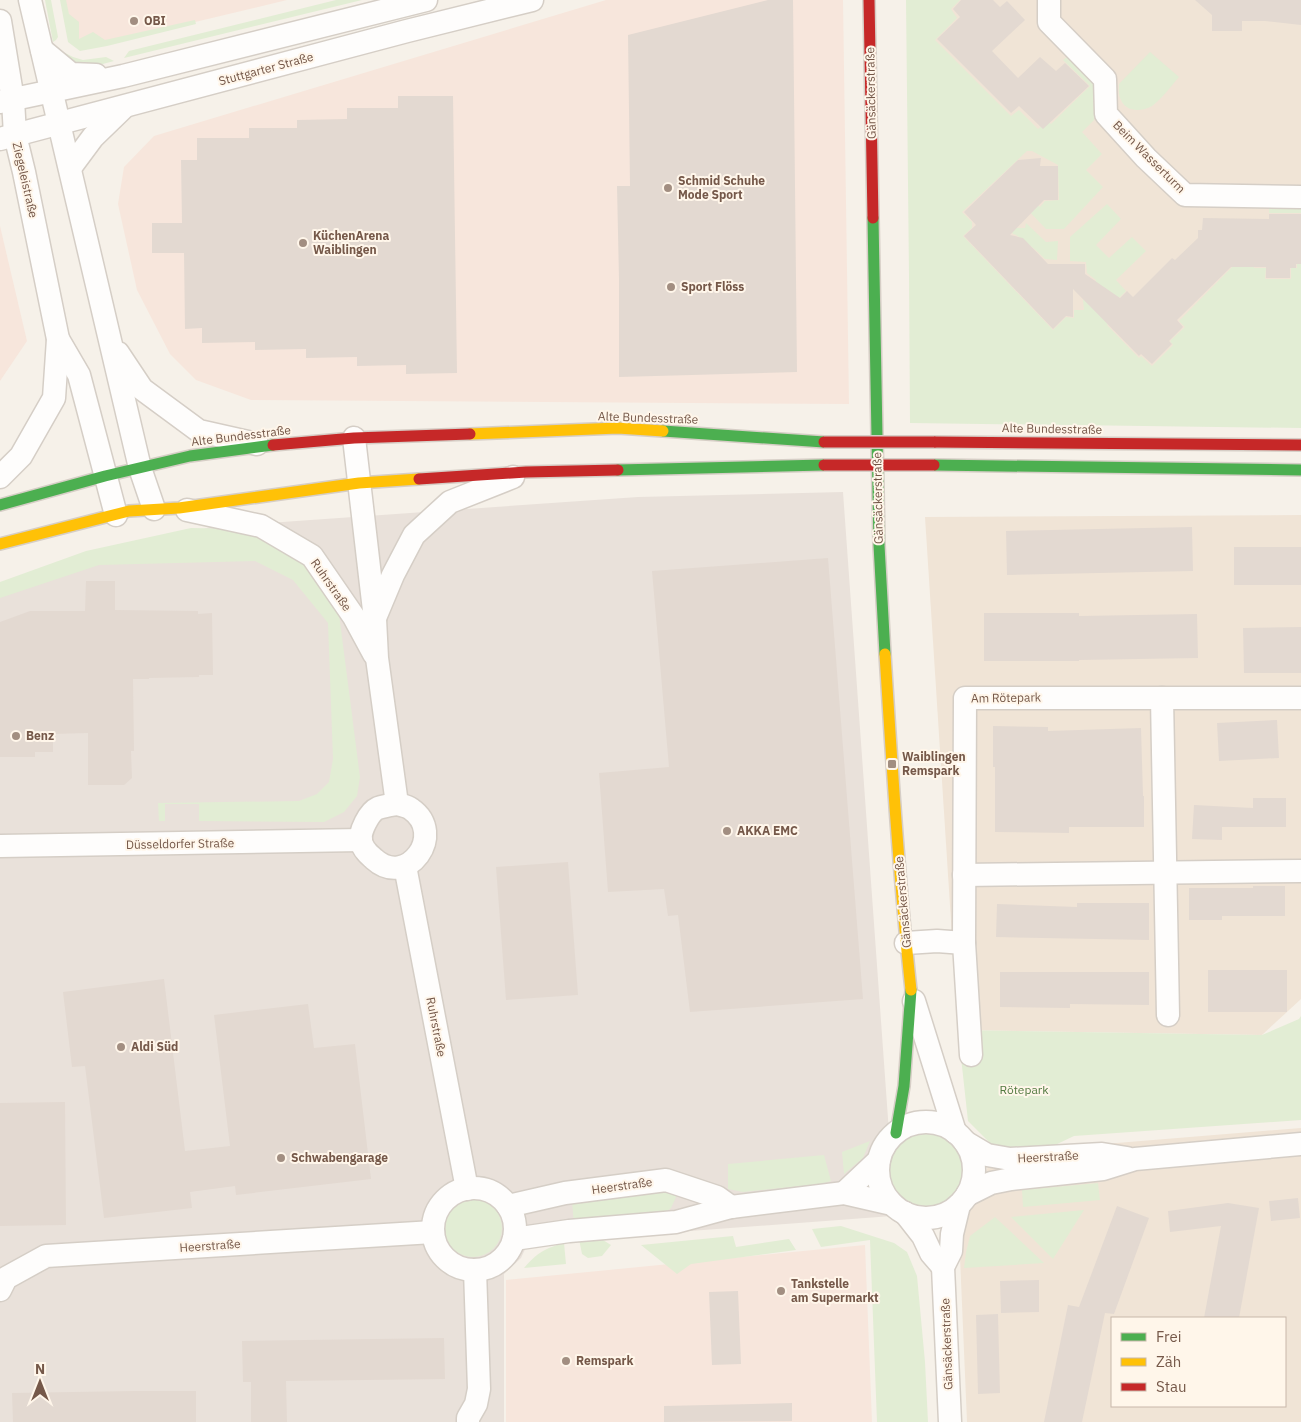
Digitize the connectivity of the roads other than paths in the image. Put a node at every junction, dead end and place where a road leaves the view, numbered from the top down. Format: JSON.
{"nodes":[{"id":1,"x":30,"y":0,"type":"edge"},
{"id":2,"x":426,"y":0,"type":"edge"},
{"id":3,"x":532,"y":0,"type":"edge"},
{"id":4,"x":869,"y":0,"type":"edge"},
{"id":5,"x":1049,"y":0,"type":"edge"},
{"id":6,"x":0,"y":21,"type":"edge"},
{"id":7,"x":42,"y":50,"type":"junction"},
{"id":8,"x":124,"y":76,"type":"junction"},
{"id":9,"x":52,"y":91,"type":"junction"},
{"id":10,"x":6,"y":101,"type":"edge"},
{"id":11,"x":125,"y":106,"type":"junction"},
{"id":12,"x":60,"y":123,"type":"junction"},
{"id":13,"x":7,"y":137,"type":"edge"},
{"id":14,"x":70,"y":168,"type":"junction"},
{"id":15,"x":1301,"y":197,"type":"edge"},
{"id":16,"x":58,"y":338,"type":"junction"},
{"id":17,"x":110,"y":342,"type":"junction"},
{"id":18,"x":354,"y":438,"type":"junction"},
{"id":19,"x":265,"y":446,"type":"junction"},
{"id":20,"x":1301,"y":446,"type":"edge"},
{"id":21,"x":140,"y":468,"type":"junction"},
{"id":22,"x":1301,"y":470,"type":"edge"},
{"id":23,"x":526,"y":472,"type":"junction"},
{"id":24,"x":105,"y":476,"type":"junction"},
{"id":25,"x":0,"y":477,"type":"edge"},
{"id":26,"x":359,"y":483,"type":"junction"},
{"id":27,"x":0,"y":505,"type":"edge"},
{"id":28,"x":179,"y":508,"type":"junction"},
{"id":29,"x":154,"y":509,"type":"junction"},
{"id":30,"x":116,"y":514,"type":"junction"},
{"id":31,"x":0,"y":544,"type":"edge"},
{"id":32,"x":375,"y":619,"type":"junction"},
{"id":33,"x":377,"y":658,"type":"junction"},
{"id":34,"x":1162,"y":698,"type":"junction"},
{"id":35,"x":1301,"y":698,"type":"edge"},
{"id":36,"x":397,"y":804,"type":"junction"},
{"id":37,"x":361,"y":840,"type":"junction"},
{"id":38,"x":0,"y":846,"type":"edge"},
{"id":39,"x":405,"y":866,"type":"junction"},
{"id":40,"x":1301,"y":871,"type":"edge"},
{"id":41,"x":1164,"y":872,"type":"junction"},
{"id":42,"x":964,"y":875,"type":"junction"},
{"id":43,"x":906,"y":942,"type":"junction"},
{"id":44,"x":964,"y":943,"type":"junction"},
{"id":45,"x":912,"y":995,"type":"junction"},
{"id":46,"x":1168,"y":1014,"type":"dead end"},
{"id":47,"x":971,"y":1055,"type":"dead end"},
{"id":48,"x":896,"y":1133,"type":"junction"},
{"id":49,"x":960,"y":1137,"type":"junction"},
{"id":50,"x":1301,"y":1144,"type":"edge"},
{"id":51,"x":1135,"y":1159,"type":"junction"},
{"id":52,"x":879,"y":1160,"type":"junction"},
{"id":53,"x":467,"y":1189,"type":"junction"},
{"id":54,"x":844,"y":1193,"type":"junction"},
{"id":55,"x":963,"y":1200,"type":"junction"},
{"id":56,"x":508,"y":1206,"type":"junction"},
{"id":57,"x":731,"y":1207,"type":"junction"},
{"id":58,"x":898,"y":1208,"type":"junction"},
{"id":59,"x":433,"y":1232,"type":"junction"},
{"id":60,"x":514,"y":1239,"type":"junction"},
{"id":61,"x":943,"y":1267,"type":"junction"},
{"id":62,"x":475,"y":1270,"type":"junction"},
{"id":63,"x":0,"y":1290,"type":"edge"},
{"id":64,"x":468,"y":1422,"type":"edge"},
{"id":65,"x":950,"y":1422,"type":"edge"}],
"edges":[{"from":1,"to":7,"type":"street"},
{"from":2,"to":8,"type":"street"},
{"from":3,"to":11,"type":"street","name":"Stuttgarter Straße"},
{"from":4,"to":43,"type":"main road","name":"Gänsäckerstraße"},
{"from":5,"to":15,"type":"street","name":"Beim Wasserturm"},
{"from":6,"to":10,"type":"street","name":"Ziegeleistraße"},
{"from":7,"to":8,"type":"street"},
{"from":7,"to":9,"type":"street"},
{"from":8,"to":9,"type":"street"},
{"from":9,"to":10,"type":"street"},
{"from":9,"to":12,"type":"street"},
{"from":10,"to":13,"type":"street","name":"Ziegeleistraße"},
{"from":11,"to":12,"type":"street","name":"Stuttgarter Straße"},
{"from":11,"to":14,"type":"street"},
{"from":12,"to":13,"type":"street","name":"Stuttgarter Straße"},
{"from":12,"to":14,"type":"street"},
{"from":13,"to":16,"type":"street","name":"Ziegeleistraße"},
{"from":14,"to":17,"type":"street"},
{"from":16,"to":24,"type":"street","name":"Ziegeleistraße"},
{"from":16,"to":25,"type":"street","name":"Ziegeleistraße"},
{"from":17,"to":19,"type":"street"},
{"from":17,"to":21,"type":"street"},
{"from":18,"to":19,"type":"main road","name":"Alte Bundesstraße"},
{"from":18,"to":20,"type":"main road","name":"Alte Bundesstraße","bridge":true},
{"from":18,"to":26,"type":"street","name":"Ruhrstraße"},
{"from":19,"to":21,"type":"main road","name":"Alte Bundesstraße"},
{"from":21,"to":24,"type":"main road","name":"Alte Bundesstraße"},
{"from":21,"to":29,"type":"street"},
{"from":22,"to":23,"type":"main road","bridge":true},
{"from":23,"to":26,"type":"main road"},
{"from":23,"to":32,"type":"street","name":"Ruhrstraße"},
{"from":24,"to":27,"type":"main road","name":"Alte Bundesstraße"},
{"from":24,"to":30,"type":"street","name":"Ziegeleistraße"},
{"from":26,"to":28,"type":"main road"},
{"from":26,"to":32,"type":"street","name":"Ruhrstraße"},
{"from":28,"to":29,"type":"main road"},
{"from":28,"to":33,"type":"street","name":"Ruhrstraße"},
{"from":29,"to":30,"type":"main road"},
{"from":30,"to":31,"type":"main road"},
{"from":32,"to":33,"type":"street","name":"Ruhrstraße"},
{"from":33,"to":36,"type":"street","name":"Ruhrstraße"},
{"from":34,"to":35,"type":"street","name":"Am Rötepark"},
{"from":34,"to":41,"type":"street"},
{"from":34,"to":42,"type":"street","name":"Am Rötepark"},
{"from":36,"to":37,"type":"street"},
{"from":36,"to":39,"type":"street"},
{"from":37,"to":38,"type":"street","name":"Düsseldorfer Straße"},
{"from":37,"to":39,"type":"street"},
{"from":39,"to":53,"type":"street","name":"Ruhrstraße"},
{"from":40,"to":41,"type":"street"},
{"from":41,"to":42,"type":"street"},
{"from":41,"to":46,"type":"street"},
{"from":42,"to":44,"type":"street","name":"Am Rötepark"},
{"from":43,"to":44,"type":"street"},
{"from":43,"to":45,"type":"main road","name":"Gänsäckerstraße"},
{"from":44,"to":47,"type":"street","name":"Am Rötepark"},
{"from":45,"to":48,"type":"main road","name":"Gänsäckerstraße"},
{"from":45,"to":49,"type":"street","name":"Gänsäckerstraße"},
{"from":48,"to":49,"type":"street"},
{"from":48,"to":52,"type":"street"},
{"from":49,"to":51,"type":"street","name":"Heerstraße"},
{"from":49,"to":55,"type":"street"},
{"from":50,"to":51,"type":"street","name":"Heerstraße"},
{"from":51,"to":55,"type":"street","name":"Heerstraße"},
{"from":52,"to":54,"type":"street"},
{"from":52,"to":58,"type":"street"},
{"from":53,"to":56,"type":"street"},
{"from":53,"to":59,"type":"street"},
{"from":54,"to":57,"type":"street"},
{"from":54,"to":58,"type":"street"},
{"from":55,"to":58,"type":"street"},
{"from":55,"to":61,"type":"street","name":"Gänsäckerstraße"},
{"from":56,"to":57,"type":"street","name":"Heerstraße"},
{"from":56,"to":60,"type":"street"},
{"from":57,"to":60,"type":"street"},
{"from":58,"to":61,"type":"street"},
{"from":59,"to":62,"type":"street"},
{"from":59,"to":63,"type":"street","name":"Heerstraße"},
{"from":60,"to":62,"type":"street"},
{"from":61,"to":65,"type":"street","name":"Gänsäckerstraße"},
{"from":62,"to":64,"type":"street"}]}
